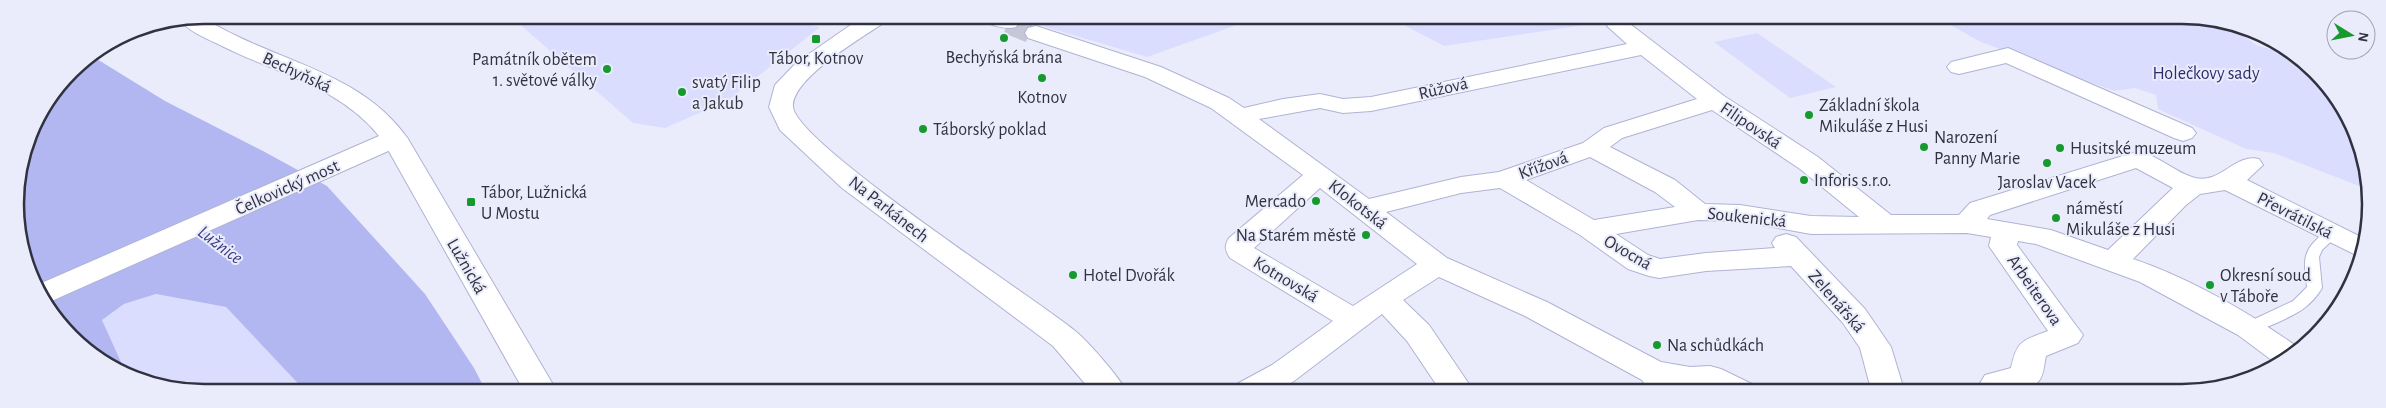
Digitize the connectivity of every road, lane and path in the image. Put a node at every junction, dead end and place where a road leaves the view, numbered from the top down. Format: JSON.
{"nodes":[{"id":1,"x":199,"y":24,"type":"edge"},
{"id":2,"x":867,"y":24,"type":"edge"},
{"id":3,"x":1618,"y":26,"type":"dead end"},
{"id":4,"x":1036,"y":33,"type":"tunnel mouth"},
{"id":5,"x":1646,"y":47,"type":"junction"},
{"id":6,"x":1959,"y":67,"type":"dead end"},
{"id":7,"x":1715,"y":101,"type":"junction"},
{"id":8,"x":1239,"y":117,"type":"junction"},
{"id":9,"x":395,"y":139,"type":"junction"},
{"id":10,"x":1592,"y":148,"type":"junction"},
{"id":11,"x":2139,"y":159,"type":"junction"},
{"id":12,"x":2250,"y":165,"type":"dead end"},
{"id":13,"x":1320,"y":175,"type":"junction"},
{"id":14,"x":1504,"y":179,"type":"junction"},
{"id":15,"x":2229,"y":181,"type":"junction"},
{"id":16,"x":2192,"y":187,"type":"junction"},
{"id":17,"x":1364,"y":209,"type":"junction"},
{"id":18,"x":1698,"y":212,"type":"junction"},
{"id":19,"x":1766,"y":219,"type":"junction"},
{"id":20,"x":1894,"y":224,"type":"junction"},
{"id":21,"x":1967,"y":224,"type":"junction"},
{"id":22,"x":1590,"y":229,"type":"junction"},
{"id":23,"x":2006,"y":230,"type":"junction"},
{"id":24,"x":2332,"y":234,"type":"junction"},
{"id":25,"x":2357,"y":247,"type":"edge"},
{"id":26,"x":1797,"y":256,"type":"junction"},
{"id":27,"x":2113,"y":262,"type":"junction"},
{"id":28,"x":1437,"y":265,"type":"junction"},
{"id":29,"x":47,"y":292,"type":"edge"},
{"id":30,"x":1384,"y":298,"type":"junction"},
{"id":31,"x":1353,"y":319,"type":"junction"},
{"id":32,"x":2249,"y":328,"type":"junction"},
{"id":33,"x":2279,"y":356,"type":"edge"},
{"id":34,"x":1661,"y":382,"type":"edge"},
{"id":35,"x":537,"y":384,"type":"edge"},
{"id":36,"x":1104,"y":384,"type":"edge"},
{"id":37,"x":1262,"y":384,"type":"edge"},
{"id":38,"x":1453,"y":384,"type":"edge"},
{"id":39,"x":1724,"y":384,"type":"edge"},
{"id":40,"x":1886,"y":384,"type":"edge"},
{"id":41,"x":1996,"y":384,"type":"edge"}],
"edges":[{"from":1,"to":9,"type":"street","name":"Bechyňská"},
{"from":2,"to":36,"type":"street","name":"Na Parkánech"},
{"from":3,"to":5,"type":"street","name":"Filipovská"},
{"from":4,"to":8,"type":"street","name":"Klokotská"},
{"from":5,"to":7,"type":"street","name":"Filipovská"},
{"from":5,"to":8,"type":"street","name":"Růžová"},
{"from":6,"to":11,"type":"street"},
{"from":7,"to":10,"type":"street","name":"Křížová"},
{"from":7,"to":20,"type":"street","name":"Filipovská"},
{"from":8,"to":13,"type":"street","name":"Klokotská"},
{"from":9,"to":29,"type":"street","name":"Čelkovický most"},
{"from":9,"to":35,"type":"street","name":"Lužnická"},
{"from":10,"to":14,"type":"street","name":"Křížová"},
{"from":10,"to":18,"type":"street"},
{"from":11,"to":16,"type":"street"},
{"from":11,"to":21,"type":"street"},
{"from":12,"to":15,"type":"street"},
{"from":13,"to":17,"type":"street","name":"Klokotská"},
{"from":13,"to":31,"type":"street","name":"Kotnovská"},
{"from":14,"to":17,"type":"street","name":"Křížová"},
{"from":14,"to":22,"type":"street","name":"Ovocná"},
{"from":15,"to":16,"type":"street"},
{"from":15,"to":24,"type":"street","name":"Převrátilská"},
{"from":16,"to":27,"type":"street"},
{"from":17,"to":28,"type":"street","name":"Klokotská"},
{"from":18,"to":19,"type":"street","name":"Soukenická"},
{"from":18,"to":22,"type":"street","name":"Soukenická"},
{"from":19,"to":20,"type":"street","name":"Soukenická"},
{"from":19,"to":26,"type":"street","name":"Zelenářská"},
{"from":20,"to":21,"type":"street","name":"Soukenická"},
{"from":21,"to":23,"type":"street","name":"Soukenická"},
{"from":22,"to":26,"type":"street","name":"Ovocná"},
{"from":23,"to":27,"type":"street","name":"Soukenická"},
{"from":23,"to":41,"type":"street","name":"Arbeiterova"},
{"from":24,"to":25,"type":"street","name":"Převrátilská"},
{"from":24,"to":32,"type":"lane"},
{"from":26,"to":40,"type":"street","name":"Zelenářská"},
{"from":27,"to":32,"type":"street","name":"Soukenická"},
{"from":28,"to":30,"type":"street"},
{"from":28,"to":34,"type":"street","name":"Klokotská"},
{"from":30,"to":31,"type":"street"},
{"from":30,"to":38,"type":"street"},
{"from":31,"to":37,"type":"street"},
{"from":32,"to":33,"type":"street","name":"Soukenická"},
{"from":34,"to":39,"type":"street","name":"Klokotská"}]}
